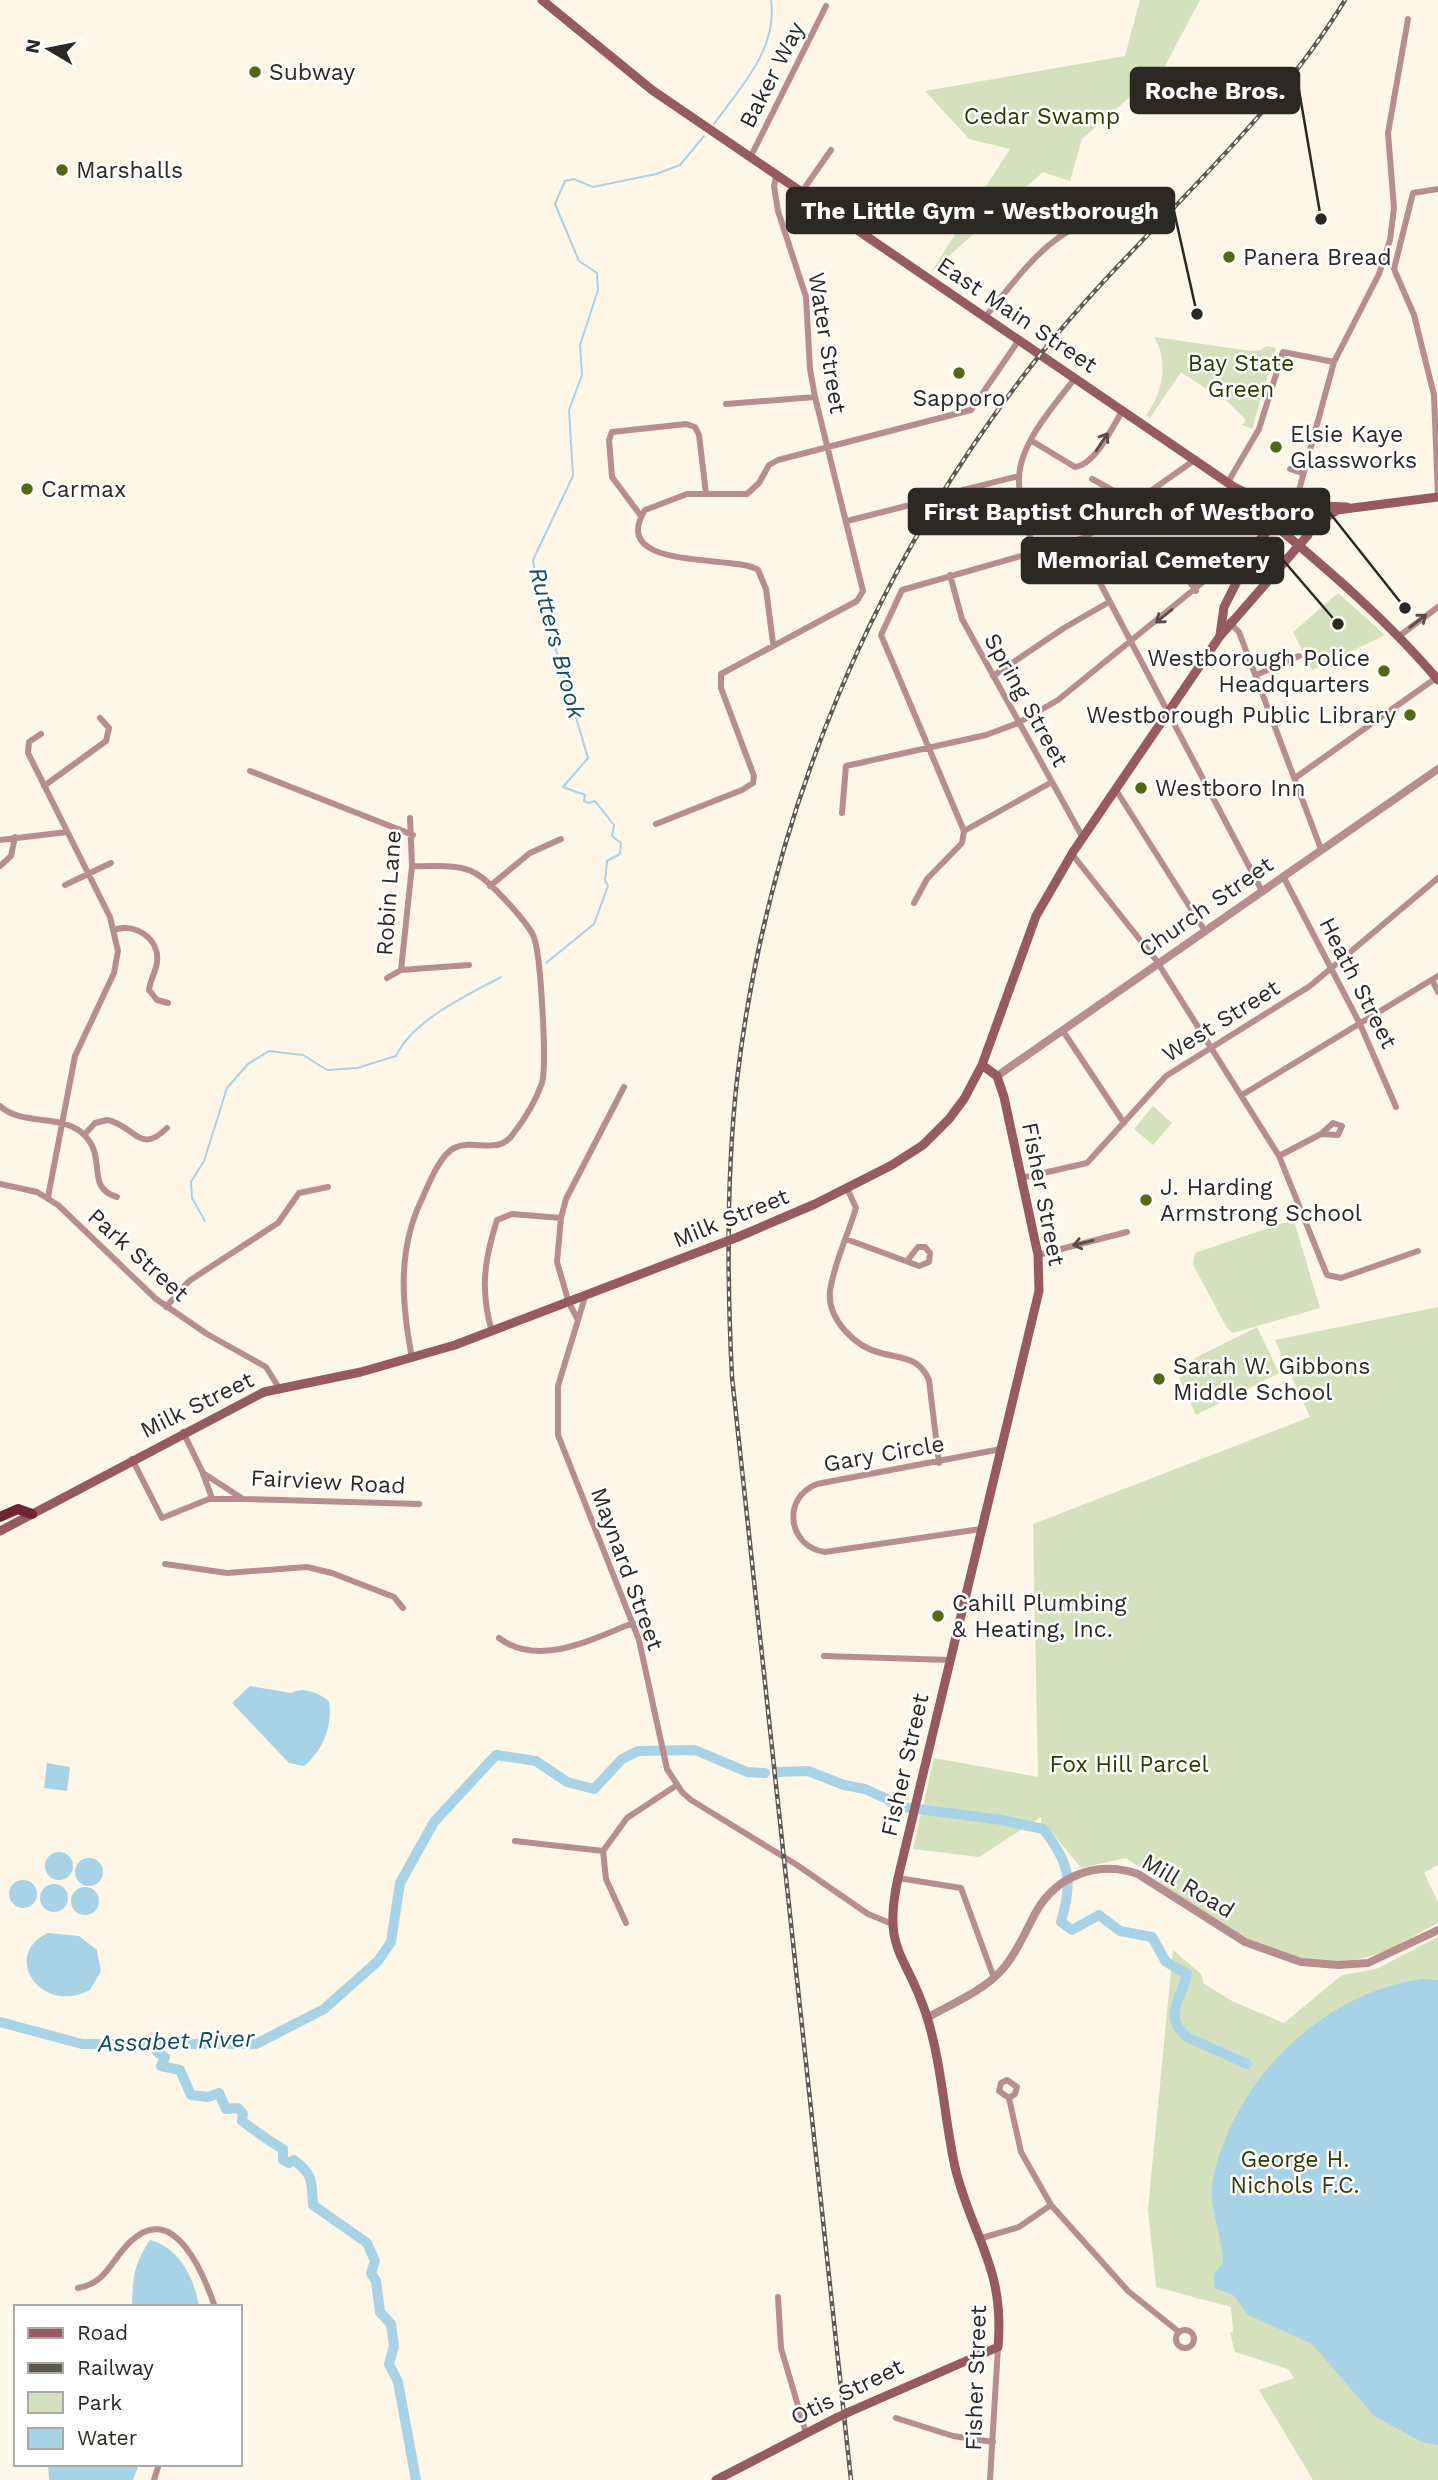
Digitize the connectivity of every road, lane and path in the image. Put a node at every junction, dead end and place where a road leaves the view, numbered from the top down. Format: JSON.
{"nodes":[{"id":1,"x":542,"y":0,"type":"edge"},
{"id":2,"x":826,"y":6,"type":"dead end"},
{"id":3,"x":1408,"y":19,"type":"dead end"},
{"id":4,"x":831,"y":150,"type":"dead end"},
{"id":5,"x":750,"y":158,"type":"junction"},
{"id":6,"x":776,"y":177,"type":"junction"},
{"id":7,"x":1438,"y":189,"type":"edge"},
{"id":8,"x":801,"y":194,"type":"junction"},
{"id":9,"x":1079,"y":226,"type":"dead end"},
{"id":10,"x":985,"y":317,"type":"junction"},
{"id":11,"x":1019,"y":340,"type":"junction"},
{"id":12,"x":1334,"y":362,"type":"junction"},
{"id":13,"x":1074,"y":378,"type":"junction"},
{"id":14,"x":816,"y":397,"type":"junction"},
{"id":15,"x":726,"y":404,"type":"dead end"},
{"id":16,"x":1437,"y":404,"type":"edge"},
{"id":17,"x":1123,"y":410,"type":"junction"},
{"id":18,"x":1032,"y":441,"type":"junction"},
{"id":19,"x":828,"y":449,"type":"junction"},
{"id":20,"x":1196,"y":459,"type":"junction"},
{"id":21,"x":1290,"y":469,"type":"dead end"},
{"id":22,"x":1302,"y":473,"type":"junction"},
{"id":23,"x":1019,"y":477,"type":"junction"},
{"id":24,"x":1092,"y":479,"type":"dead end"},
{"id":25,"x":1231,"y":484,"type":"junction"},
{"id":26,"x":963,"y":490,"type":"dead end"},
{"id":27,"x":706,"y":494,"type":"junction"},
{"id":28,"x":1438,"y":497,"type":"edge"},
{"id":29,"x":1136,"y":503,"type":"junction"},
{"id":30,"x":1296,"y":505,"type":"junction"},
{"id":31,"x":906,"y":506,"type":"dead end"},
{"id":32,"x":1347,"y":507,"type":"junction"},
{"id":33,"x":1259,"y":511,"type":"junction"},
{"id":34,"x":1282,"y":514,"type":"junction"},
{"id":35,"x":641,"y":516,"type":"junction"},
{"id":36,"x":847,"y":522,"type":"junction"},
{"id":37,"x":1273,"y":522,"type":"junction"},
{"id":38,"x":1310,"y":531,"type":"junction"},
{"id":39,"x":1285,"y":532,"type":"junction"},
{"id":40,"x":1263,"y":535,"type":"junction"},
{"id":41,"x":1078,"y":541,"type":"junction"},
{"id":42,"x":1164,"y":544,"type":"dead end"},
{"id":43,"x":1256,"y":544,"type":"junction"},
{"id":44,"x":1302,"y":547,"type":"junction"},
{"id":45,"x":1034,"y":553,"type":"junction"},
{"id":46,"x":950,"y":575,"type":"junction"},
{"id":47,"x":1196,"y":591,"type":"junction"},
{"id":48,"x":1109,"y":602,"type":"junction"},
{"id":49,"x":1438,"y":607,"type":"edge"},
{"id":50,"x":1221,"y":617,"type":"junction"},
{"id":51,"x":1231,"y":624,"type":"junction"},
{"id":52,"x":1220,"y":636,"type":"junction"},
{"id":53,"x":1398,"y":637,"type":"junction"},
{"id":54,"x":773,"y":643,"type":"junction"},
{"id":55,"x":1130,"y":643,"type":"junction"},
{"id":56,"x":1299,"y":656,"type":"dead end"},
{"id":57,"x":993,"y":676,"type":"junction"},
{"id":58,"x":1256,"y":676,"type":"junction"},
{"id":59,"x":1437,"y":679,"type":"edge"},
{"id":60,"x":1167,"y":714,"type":"junction"},
{"id":61,"x":100,"y":718,"type":"dead end"},
{"id":62,"x":1018,"y":723,"type":"junction"},
{"id":63,"x":41,"y":734,"type":"dead end"},
{"id":64,"x":930,"y":749,"type":"junction"},
{"id":65,"x":1438,"y":769,"type":"edge"},
{"id":66,"x":250,"y":771,"type":"dead end"},
{"id":67,"x":1295,"y":778,"type":"junction"},
{"id":68,"x":1052,"y":782,"type":"junction"},
{"id":69,"x":44,"y":786,"type":"junction"},
{"id":70,"x":1116,"y":790,"type":"junction"},
{"id":71,"x":842,"y":813,"type":"dead end"},
{"id":72,"x":411,"y":818,"type":"dead end"},
{"id":73,"x":656,"y":824,"type":"dead end"},
{"id":74,"x":964,"y":831,"type":"junction"},
{"id":75,"x":67,"y":832,"type":"junction"},
{"id":76,"x":412,"y":835,"type":"junction"},
{"id":77,"x":15,"y":837,"type":"junction"},
{"id":78,"x":1083,"y":838,"type":"junction"},
{"id":79,"x":561,"y":839,"type":"dead end"},
{"id":80,"x":0,"y":840,"type":"edge"},
{"id":81,"x":1321,"y":849,"type":"junction"},
{"id":82,"x":1072,"y":854,"type":"junction"},
{"id":83,"x":111,"y":863,"type":"dead end"},
{"id":84,"x":0,"y":866,"type":"edge"},
{"id":85,"x":412,"y":866,"type":"junction"},
{"id":86,"x":90,"y":874,"type":"junction"},
{"id":87,"x":1283,"y":876,"type":"junction"},
{"id":88,"x":1438,"y":878,"type":"edge"},
{"id":89,"x":65,"y":885,"type":"dead end"},
{"id":90,"x":490,"y":886,"type":"junction"},
{"id":91,"x":1262,"y":891,"type":"junction"},
{"id":92,"x":914,"y":902,"type":"dead end"},
{"id":93,"x":114,"y":930,"type":"junction"},
{"id":94,"x":1205,"y":931,"type":"junction"},
{"id":95,"x":1158,"y":964,"type":"junction"},
{"id":96,"x":469,"y":965,"type":"dead end"},
{"id":97,"x":1331,"y":969,"type":"junction"},
{"id":98,"x":401,"y":970,"type":"junction"},
{"id":99,"x":387,"y":978,"type":"dead end"},
{"id":100,"x":1435,"y":978,"type":"edge"},
{"id":101,"x":1438,"y":992,"type":"edge"},
{"id":102,"x":168,"y":1003,"type":"dead end"},
{"id":103,"x":1360,"y":1024,"type":"junction"},
{"id":104,"x":1063,"y":1031,"type":"junction"},
{"id":105,"x":1213,"y":1047,"type":"junction"},
{"id":106,"x":982,"y":1065,"type":"junction"},
{"id":107,"x":997,"y":1076,"type":"junction"},
{"id":108,"x":624,"y":1087,"type":"dead end"},
{"id":109,"x":1242,"y":1095,"type":"junction"},
{"id":110,"x":0,"y":1105,"type":"edge"},
{"id":111,"x":1396,"y":1107,"type":"dead end"},
{"id":112,"x":1124,"y":1123,"type":"junction"},
{"id":113,"x":62,"y":1124,"type":"junction"},
{"id":114,"x":167,"y":1128,"type":"dead end"},
{"id":115,"x":1321,"y":1134,"type":"dead end"},
{"id":116,"x":84,"y":1135,"type":"junction"},
{"id":117,"x":1279,"y":1156,"type":"junction"},
{"id":118,"x":1021,"y":1178,"type":"junction"},
{"id":119,"x":0,"y":1184,"type":"edge"},
{"id":120,"x":328,"y":1187,"type":"dead end"},
{"id":121,"x":847,"y":1188,"type":"junction"},
{"id":122,"x":48,"y":1197,"type":"junction"},
{"id":123,"x":117,"y":1197,"type":"dead end"},
{"id":124,"x":561,"y":1218,"type":"junction"},
{"id":125,"x":1127,"y":1232,"type":"dead end"},
{"id":126,"x":846,"y":1239,"type":"junction"},
{"id":127,"x":1418,"y":1251,"type":"dead end"},
{"id":128,"x":1038,"y":1255,"type":"junction"},
{"id":129,"x":908,"y":1261,"type":"dead end"},
{"id":130,"x":585,"y":1297,"type":"junction"},
{"id":131,"x":569,"y":1303,"type":"junction"},
{"id":132,"x":166,"y":1307,"type":"junction"},
{"id":133,"x":578,"y":1321,"type":"junction"},
{"id":134,"x":492,"y":1332,"type":"junction"},
{"id":135,"x":412,"y":1358,"type":"junction"},
{"id":136,"x":279,"y":1388,"type":"junction"},
{"id":137,"x":183,"y":1432,"type":"junction"},
{"id":138,"x":1002,"y":1449,"type":"junction"},
{"id":139,"x":132,"y":1459,"type":"junction"},
{"id":140,"x":939,"y":1463,"type":"junction"},
{"id":141,"x":203,"y":1473,"type":"junction"},
{"id":142,"x":212,"y":1498,"type":"junction"},
{"id":143,"x":243,"y":1499,"type":"junction"},
{"id":144,"x":419,"y":1504,"type":"dead end"},
{"id":145,"x":32,"y":1514,"type":"junction"},
{"id":146,"x":0,"y":1517,"type":"edge"},
{"id":147,"x":981,"y":1529,"type":"junction"},
{"id":148,"x":0,"y":1531,"type":"edge"},
{"id":149,"x":165,"y":1564,"type":"dead end"},
{"id":150,"x":403,"y":1608,"type":"dead end"},
{"id":151,"x":633,"y":1623,"type":"junction"},
{"id":152,"x":499,"y":1638,"type":"dead end"},
{"id":153,"x":824,"y":1656,"type":"dead end"},
{"id":154,"x":950,"y":1660,"type":"junction"},
{"id":155,"x":677,"y":1785,"type":"junction"},
{"id":156,"x":515,"y":1841,"type":"dead end"},
{"id":157,"x":603,"y":1850,"type":"junction"},
{"id":158,"x":898,"y":1878,"type":"junction"},
{"id":159,"x":626,"y":1923,"type":"dead end"},
{"id":160,"x":890,"y":1923,"type":"junction"},
{"id":161,"x":1438,"y":1930,"type":"edge"},
{"id":162,"x":994,"y":1978,"type":"junction"},
{"id":163,"x":927,"y":2018,"type":"junction"},
{"id":164,"x":1009,"y":2098,"type":"dead end"},
{"id":165,"x":1051,"y":2205,"type":"junction"},
{"id":166,"x":982,"y":2238,"type":"junction"},
{"id":167,"x":78,"y":2288,"type":"dead end"},
{"id":168,"x":778,"y":2297,"type":"dead end"},
{"id":169,"x":214,"y":2305,"type":"edge"},
{"id":170,"x":1179,"y":2332,"type":"dead end"},
{"id":171,"x":998,"y":2347,"type":"junction"},
{"id":172,"x":896,"y":2418,"type":"dead end"},
{"id":173,"x":806,"y":2433,"type":"junction"},
{"id":174,"x":993,"y":2442,"type":"junction"},
{"id":175,"x":716,"y":2480,"type":"edge"},
{"id":176,"x":990,"y":2480,"type":"edge"}],
"edges":[{"from":1,"to":5,"type":"main road","name":"East Main Street"},
{"from":2,"to":5,"type":"street","name":"Baker Way"},
{"from":3,"to":12,"type":"street"},
{"from":4,"to":8,"type":"street"},
{"from":5,"to":6,"type":"main road","name":"East Main Street"},
{"from":6,"to":8,"type":"main road","name":"East Main Street"},
{"from":6,"to":14,"type":"street","name":"Water Street"},
{"from":7,"to":16,"type":"street"},
{"from":8,"to":10,"type":"main road","name":"East Main Street"},
{"from":9,"to":10,"type":"street"},
{"from":10,"to":11,"type":"main road","name":"East Main Street"},
{"from":11,"to":13,"type":"main road","name":"East Main Street"},
{"from":11,"to":19,"type":"street"},
{"from":12,"to":22,"type":"street"},
{"from":12,"to":25,"type":"street"},
{"from":13,"to":17,"type":"main road","name":"East Main Street"},
{"from":13,"to":18,"type":"street"},
{"from":14,"to":15,"type":"street"},
{"from":14,"to":19,"type":"street","name":"Water Street"},
{"from":16,"to":28,"type":"street"},
{"from":18,"to":17,"type":"street","one_way":true},
{"from":17,"to":20,"type":"main road","name":"East Main Street"},
{"from":18,"to":23,"type":"street"},
{"from":19,"to":27,"type":"street"},
{"from":19,"to":36,"type":"street","name":"Water Street"},
{"from":20,"to":25,"type":"main road","name":"East Main Street"},
{"from":20,"to":29,"type":"street"},
{"from":21,"to":22,"type":"street"},
{"from":22,"to":30,"type":"street"},
{"from":23,"to":26,"type":"street"},
{"from":23,"to":45,"type":"street"},
{"from":24,"to":29,"type":"street"},
{"from":25,"to":30,"type":"main road","name":"East Main Street"},
{"from":25,"to":33,"type":"main road","name":"East Main Street"},
{"from":27,"to":35,"type":"street"},
{"from":27,"to":35,"type":"street"},
{"from":28,"to":32,"type":"main road"},
{"from":29,"to":41,"type":"street"},
{"from":30,"to":32,"type":"main road","name":"East Main Street"},
{"from":30,"to":34,"type":"main road"},
{"from":30,"to":38,"type":"main road"},
{"from":31,"to":36,"type":"street"},
{"from":32,"to":38,"type":"main road"},
{"from":33,"to":37,"type":"main road","name":"East Main Street"},
{"from":33,"to":40,"type":"main road"},
{"from":34,"to":37,"type":"main road"},
{"from":34,"to":39,"type":"main road"},
{"from":35,"to":54,"type":"street"},
{"from":36,"to":54,"type":"street","name":"Water Street"},
{"from":37,"to":39,"type":"main road","name":"East Main Street"},
{"from":37,"to":40,"type":"main road"},
{"from":38,"to":39,"type":"main road"},
{"from":38,"to":44,"type":"main road","name":"Milk Street"},
{"from":39,"to":44,"type":"main road","name":"East Main Street"},
{"from":40,"to":43,"type":"main road"},
{"from":41,"to":45,"type":"street"},
{"from":41,"to":48,"type":"street"},
{"from":42,"to":47,"type":"street"},
{"from":43,"to":47,"type":"street"},
{"from":43,"to":50,"type":"main road"},
{"from":44,"to":51,"type":"main road","name":"Milk Street"},
{"from":44,"to":53,"type":"main road","name":"East Main Street"},
{"from":45,"to":46,"type":"street"},
{"from":46,"to":57,"type":"street","name":"Spring Street"},
{"from":46,"to":64,"type":"street"},
{"from":47,"to":55,"type":"street","one_way":true},
{"from":48,"to":55,"type":"street"},
{"from":48,"to":57,"type":"street"},
{"from":53,"to":49,"type":"street","one_way":true},
{"from":50,"to":51,"type":"street"},
{"from":50,"to":52,"type":"main road"},
{"from":51,"to":52,"type":"main road","name":"Milk Street"},
{"from":51,"to":58,"type":"street"},
{"from":52,"to":60,"type":"main road","name":"Milk Street"},
{"from":53,"to":59,"type":"main road","name":"East Main Street"},
{"from":54,"to":73,"type":"street"},
{"from":55,"to":60,"type":"street"},
{"from":55,"to":62,"type":"street"},
{"from":56,"to":58,"type":"street"},
{"from":57,"to":62,"type":"street","name":"Spring Street"},
{"from":58,"to":67,"type":"street"},
{"from":59,"to":67,"type":"street"},
{"from":60,"to":70,"type":"main road","name":"Milk Street"},
{"from":60,"to":91,"type":"street"},
{"from":61,"to":69,"type":"street"},
{"from":62,"to":64,"type":"street"},
{"from":62,"to":68,"type":"street","name":"Spring Street"},
{"from":63,"to":69,"type":"street"},
{"from":64,"to":71,"type":"street"},
{"from":64,"to":74,"type":"street"},
{"from":65,"to":81,"type":"street","name":"Church Street"},
{"from":66,"to":76,"type":"street"},
{"from":67,"to":81,"type":"street"},
{"from":68,"to":74,"type":"street"},
{"from":68,"to":78,"type":"street","name":"Spring Street"},
{"from":69,"to":75,"type":"street"},
{"from":70,"to":78,"type":"main road","name":"Milk Street"},
{"from":70,"to":94,"type":"street"},
{"from":72,"to":76,"type":"street","name":"Robin Lane"},
{"from":74,"to":92,"type":"street"},
{"from":75,"to":77,"type":"street"},
{"from":75,"to":86,"type":"street"},
{"from":76,"to":85,"type":"street","name":"Robin Lane"},
{"from":77,"to":80,"type":"street"},
{"from":77,"to":84,"type":"street"},
{"from":78,"to":82,"type":"main road","name":"Milk Street"},
{"from":79,"to":90,"type":"street"},
{"from":81,"to":87,"type":"street","name":"Church Street"},
{"from":82,"to":95,"type":"street"},
{"from":82,"to":106,"type":"main road","name":"Milk Street"},
{"from":83,"to":86,"type":"street"},
{"from":85,"to":90,"type":"street"},
{"from":85,"to":98,"type":"street","name":"Robin Lane"},
{"from":86,"to":89,"type":"street"},
{"from":86,"to":93,"type":"street"},
{"from":87,"to":91,"type":"street","name":"Church Street"},
{"from":87,"to":97,"type":"street","name":"Heath Street"},
{"from":88,"to":97,"type":"street","name":"West Street"},
{"from":90,"to":135,"type":"street"},
{"from":91,"to":94,"type":"street","name":"Church Street"},
{"from":93,"to":102,"type":"street"},
{"from":93,"to":113,"type":"street"},
{"from":94,"to":95,"type":"street","name":"Church Street"},
{"from":95,"to":104,"type":"street","name":"Church Street"},
{"from":95,"to":105,"type":"street"},
{"from":96,"to":98,"type":"street"},
{"from":97,"to":103,"type":"street","name":"Heath Street"},
{"from":97,"to":105,"type":"street","name":"West Street"},
{"from":98,"to":99,"type":"street"},
{"from":100,"to":101,"type":"street"},
{"from":100,"to":103,"type":"street"},
{"from":103,"to":109,"type":"street"},
{"from":103,"to":111,"type":"street","name":"Heath Street"},
{"from":104,"to":107,"type":"street","name":"Church Street"},
{"from":104,"to":112,"type":"street"},
{"from":105,"to":109,"type":"street"},
{"from":105,"to":112,"type":"street","name":"West Street"},
{"from":106,"to":107,"type":"main road"},
{"from":106,"to":121,"type":"main road","name":"Milk Street"},
{"from":107,"to":118,"type":"main road","name":"Fisher Street"},
{"from":108,"to":124,"type":"street"},
{"from":109,"to":117,"type":"street"},
{"from":110,"to":113,"type":"street"},
{"from":112,"to":118,"type":"street","name":"West Street"},
{"from":113,"to":116,"type":"street"},
{"from":113,"to":122,"type":"street"},
{"from":114,"to":116,"type":"street"},
{"from":115,"to":117,"type":"street"},
{"from":116,"to":123,"type":"street"},
{"from":117,"to":127,"type":"street"},
{"from":118,"to":128,"type":"main road","name":"Fisher Street"},
{"from":119,"to":122,"type":"street","name":"Park Street"},
{"from":120,"to":132,"type":"street"},
{"from":121,"to":126,"type":"street"},
{"from":121,"to":130,"type":"main road","name":"Milk Street","bridge":true},
{"from":122,"to":132,"type":"street","name":"Park Street"},
{"from":124,"to":131,"type":"street"},
{"from":124,"to":134,"type":"street"},
{"from":125,"to":128,"type":"street","one_way":true},
{"from":126,"to":129,"type":"street"},
{"from":126,"to":140,"type":"street"},
{"from":128,"to":138,"type":"main road","name":"Fisher Street"},
{"from":130,"to":131,"type":"main road","name":"Milk Street"},
{"from":130,"to":133,"type":"street","name":"Maynard Street"},
{"from":131,"to":133,"type":"street"},
{"from":131,"to":134,"type":"main road","name":"Milk Street"},
{"from":132,"to":136,"type":"street","name":"Park Street"},
{"from":133,"to":151,"type":"street","name":"Maynard Street"},
{"from":134,"to":135,"type":"main road","name":"Milk Street"},
{"from":135,"to":136,"type":"main road","name":"Milk Street"},
{"from":136,"to":137,"type":"main road","name":"Milk Street"},
{"from":137,"to":139,"type":"main road","name":"Milk Street"},
{"from":137,"to":141,"type":"street"},
{"from":138,"to":140,"type":"street","name":"Gary Circle"},
{"from":138,"to":147,"type":"main road","name":"Fisher Street"},
{"from":139,"to":142,"type":"street"},
{"from":139,"to":145,"type":"main road","name":"Milk Street"},
{"from":140,"to":147,"type":"street","name":"Gary Circle"},
{"from":141,"to":142,"type":"street"},
{"from":141,"to":143,"type":"street","name":"Fairview Road"},
{"from":142,"to":143,"type":"street"},
{"from":143,"to":144,"type":"street","name":"Fairview Road"},
{"from":145,"to":146,"type":"highway"},
{"from":145,"to":148,"type":"main road","name":"Milk Street"},
{"from":147,"to":154,"type":"main road","name":"Fisher Street"},
{"from":149,"to":150,"type":"street"},
{"from":151,"to":152,"type":"street"},
{"from":151,"to":155,"type":"street","name":"Maynard Street"},
{"from":153,"to":154,"type":"street"},
{"from":154,"to":158,"type":"main road","name":"Fisher Street"},
{"from":155,"to":157,"type":"street"},
{"from":155,"to":160,"type":"street","name":"Maynard Street"},
{"from":156,"to":157,"type":"street"},
{"from":157,"to":159,"type":"street"},
{"from":158,"to":160,"type":"main road","name":"Fisher Street"},
{"from":158,"to":162,"type":"street"},
{"from":160,"to":163,"type":"main road","name":"Fisher Street"},
{"from":161,"to":162,"type":"street","name":"Mill Road"},
{"from":162,"to":163,"type":"street","name":"Mill Road"},
{"from":163,"to":166,"type":"main road","name":"Fisher Street"},
{"from":164,"to":165,"type":"street"},
{"from":165,"to":166,"type":"street"},
{"from":165,"to":170,"type":"street"},
{"from":166,"to":171,"type":"main road","name":"Fisher Street"},
{"from":167,"to":169,"type":"street"},
{"from":168,"to":173,"type":"street"},
{"from":171,"to":173,"type":"main road","name":"Otis Street","bridge":true},
{"from":171,"to":174,"type":"street","name":"Fisher Street"},
{"from":172,"to":174,"type":"street"},
{"from":173,"to":175,"type":"main road","name":"Otis Street"},
{"from":174,"to":176,"type":"street","name":"Fisher Street"}]}
